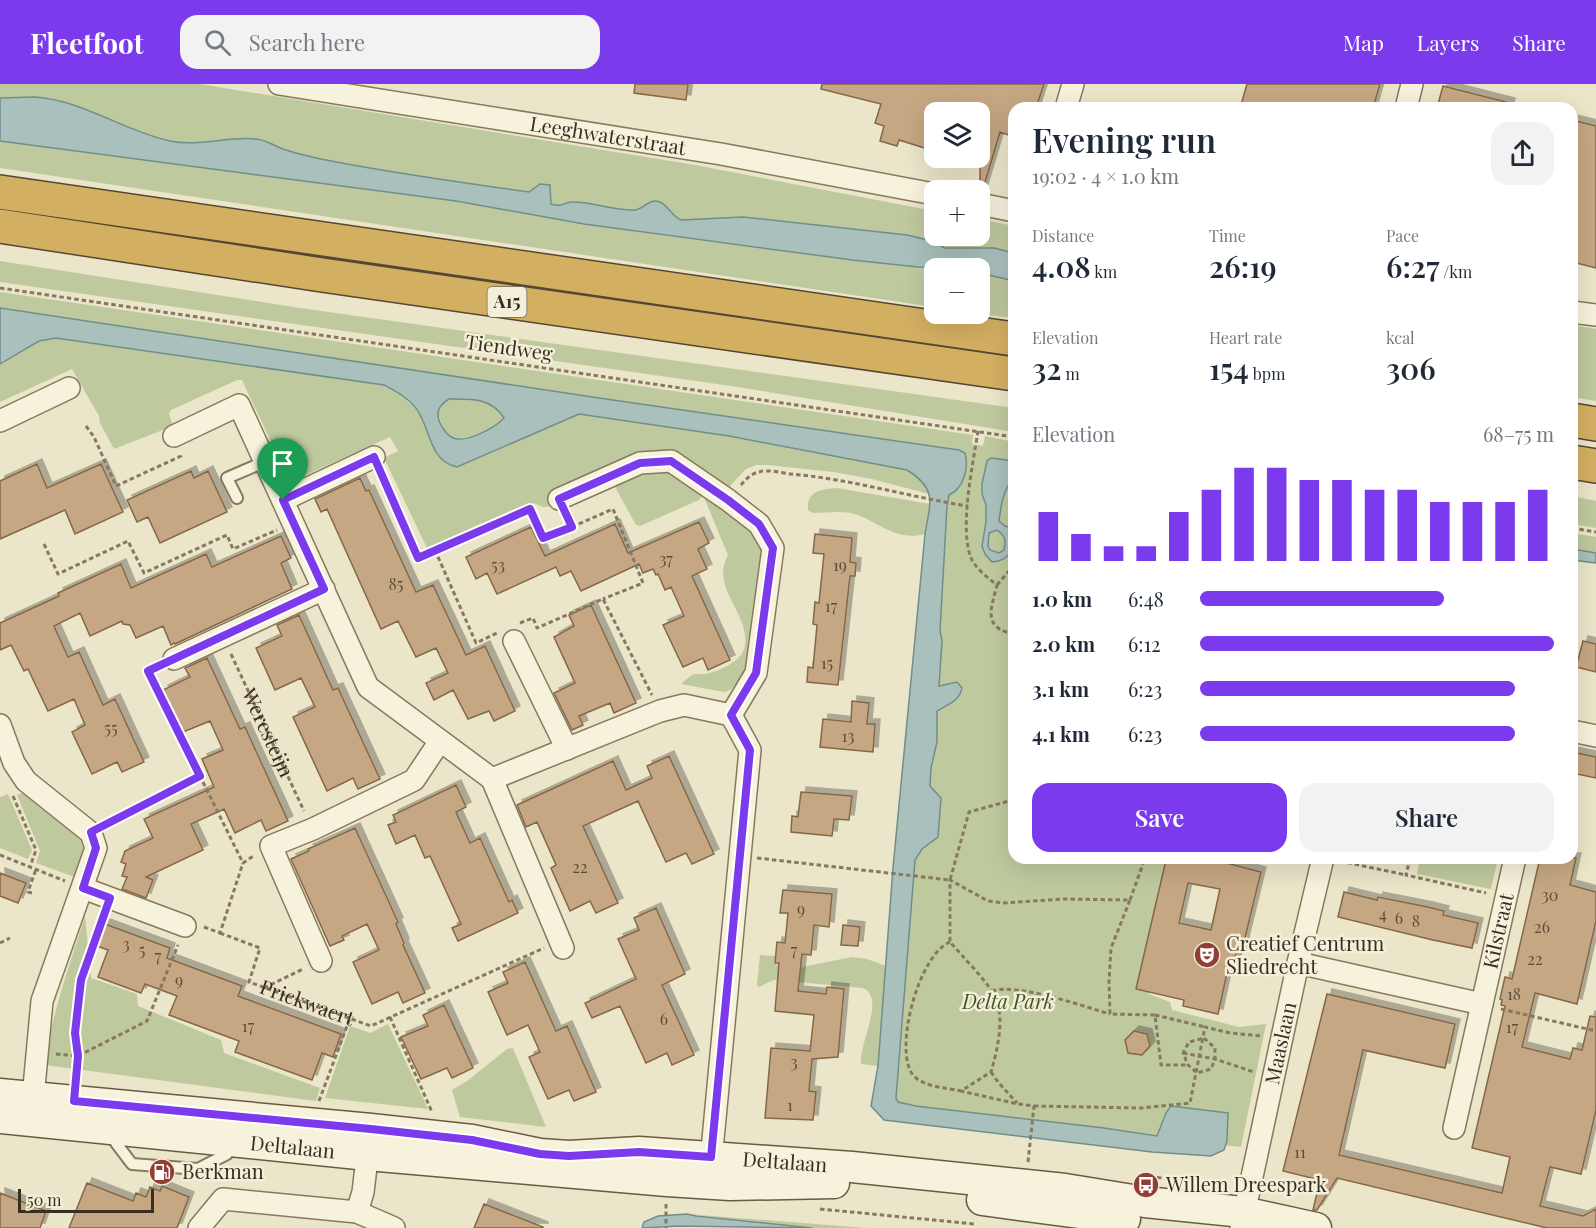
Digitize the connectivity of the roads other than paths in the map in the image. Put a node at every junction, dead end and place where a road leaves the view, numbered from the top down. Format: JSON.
{"nodes":[{"id":1,"x":279,"y":84,"type":"edge"},
{"id":2,"x":1073,"y":84,"type":"edge"},
{"id":3,"x":1412,"y":84,"type":"edge"},
{"id":4,"x":378,"y":91,"type":"edge"},
{"id":5,"x":1068,"y":102,"type":"edge"},
{"id":6,"x":1408,"y":102,"type":"edge"},
{"id":7,"x":0,"y":192,"type":"edge"},
{"id":8,"x":924,"y":192,"type":"edge"},
{"id":9,"x":990,"y":206,"type":"edge"},
{"id":10,"x":1008,"y":210,"type":"edge"},
{"id":11,"x":0,"y":226,"type":"edge"},
{"id":12,"x":1578,"y":313,"type":"edge"},
{"id":13,"x":1596,"y":315,"type":"edge"},
{"id":14,"x":1008,"y":338,"type":"edge"},
{"id":15,"x":1008,"y":373,"type":"edge"},
{"id":16,"x":69,"y":388,"type":"dead end"},
{"id":17,"x":0,"y":421,"type":"edge"},
{"id":18,"x":1578,"y":421,"type":"edge"},
{"id":19,"x":1596,"y":424,"type":"edge"},
{"id":20,"x":174,"y":436,"type":"road end"},
{"id":21,"x":374,"y":457,"type":"road end"},
{"id":22,"x":264,"y":462,"type":"junction"},
{"id":23,"x":1578,"y":463,"type":"edge"},
{"id":24,"x":1596,"y":466,"type":"edge"},
{"id":25,"x":237,"y":498,"type":"dead end"},
{"id":26,"x":559,"y":499,"type":"road end"},
{"id":27,"x":283,"y":500,"type":"junction"},
{"id":28,"x":324,"y":589,"type":"junction"},
{"id":29,"x":510,"y":635,"type":"road end"},
{"id":30,"x":174,"y":659,"type":"road end"},
{"id":31,"x":731,"y":715,"type":"junction"},
{"id":32,"x":0,"y":725,"type":"edge"},
{"id":33,"x":1578,"y":732,"type":"edge"},
{"id":34,"x":1596,"y":736,"type":"edge"},
{"id":35,"x":440,"y":741,"type":"junction"},
{"id":36,"x":567,"y":749,"type":"junction"},
{"id":37,"x":5,"y":767,"type":"edge"},
{"id":38,"x":492,"y":779,"type":"junction"},
{"id":39,"x":1328,"y":864,"type":"edge"},
{"id":40,"x":1514,"y":864,"type":"edge"},
{"id":41,"x":83,"y":888,"type":"junction"},
{"id":42,"x":192,"y":926,"type":"road end"},
{"id":43,"x":561,"y":945,"type":"road end"},
{"id":44,"x":321,"y":961,"type":"road end"},
{"id":45,"x":1298,"y":963,"type":"junction"},
{"id":46,"x":1482,"y":1004,"type":"junction"},
{"id":47,"x":0,"y":1094,"type":"edge"},
{"id":48,"x":32,"y":1110,"type":"junction"},
{"id":49,"x":0,"y":1118,"type":"edge"},
{"id":50,"x":133,"y":1120,"type":"junction"},
{"id":51,"x":1454,"y":1128,"type":"dead end"},
{"id":52,"x":369,"y":1142,"type":"junction"},
{"id":53,"x":710,"y":1170,"type":"junction"},
{"id":54,"x":1034,"y":1199,"type":"edge"},
{"id":55,"x":357,"y":1212,"type":"junction"},
{"id":56,"x":1242,"y":1220,"type":"edge"},
{"id":57,"x":1093,"y":1221,"type":"edge"},
{"id":58,"x":200,"y":1228,"type":"edge"},
{"id":59,"x":394,"y":1228,"type":"edge"},
{"id":60,"x":1195,"y":1228,"type":"edge"},
{"id":61,"x":1316,"y":1228,"type":"edge"}],
"edges":[{"from":1,"to":4,"type":"street","name":"Leeghwaterstraat"},
{"from":2,"to":5,"type":"street"},
{"from":3,"to":6,"type":"street"},
{"from":4,"to":8,"type":"street","name":"Leeghwaterstraat"},
{"from":7,"to":14,"type":"highway","number":"A15"},
{"from":9,"to":10,"type":"street"},
{"from":11,"to":15,"type":"highway","number":"A15"},
{"from":12,"to":13,"type":"street"},
{"from":16,"to":17,"type":"street"},
{"from":18,"to":19,"type":"highway"},
{"from":20,"to":22,"type":"street"},
{"from":21,"to":27,"type":"street"},
{"from":22,"to":25,"type":"lane"},
{"from":22,"to":27,"type":"street"},
{"from":23,"to":24,"type":"highway"},
{"from":26,"to":31,"type":"street"},
{"from":27,"to":28,"type":"street"},
{"from":28,"to":30,"type":"street"},
{"from":28,"to":35,"type":"street"},
{"from":29,"to":36,"type":"street"},
{"from":31,"to":36,"type":"street"},
{"from":31,"to":53,"type":"street"},
{"from":32,"to":37,"type":"street"},
{"from":33,"to":34,"type":"street"},
{"from":35,"to":38,"type":"street"},
{"from":35,"to":44,"type":"street"},
{"from":36,"to":38,"type":"street"},
{"from":37,"to":41,"type":"street"},
{"from":38,"to":43,"type":"street"},
{"from":39,"to":45,"type":"street","name":"Maaslaan"},
{"from":40,"to":46,"type":"street","name":"Kilstraat"},
{"from":41,"to":42,"type":"street"},
{"from":41,"to":48,"type":"street"},
{"from":45,"to":46,"type":"street"},
{"from":45,"to":56,"type":"street","name":"Maaslaan"},
{"from":46,"to":51,"type":"street","name":"Kilstraat"},
{"from":47,"to":48,"type":"street","name":"Deltalaan"},
{"from":48,"to":49,"type":"street","name":"Deltalaan"},
{"from":48,"to":50,"type":"street","name":"Deltalaan"},
{"from":48,"to":50,"type":"street","name":"Deltalaan"},
{"from":50,"to":52,"type":"street","name":"Deltalaan"},
{"from":52,"to":53,"type":"street","name":"Deltalaan"},
{"from":52,"to":55,"type":"street"},
{"from":53,"to":54,"type":"street","name":"Deltalaan"},
{"from":54,"to":56,"type":"street","name":"Deltalaan"},
{"from":54,"to":57,"type":"street","name":"Deltalaan"},
{"from":55,"to":58,"type":"street"},
{"from":55,"to":59,"type":"street"},
{"from":56,"to":61,"type":"street","name":"Deltalaan"},
{"from":57,"to":60,"type":"street","name":"Deltalaan"}]}
